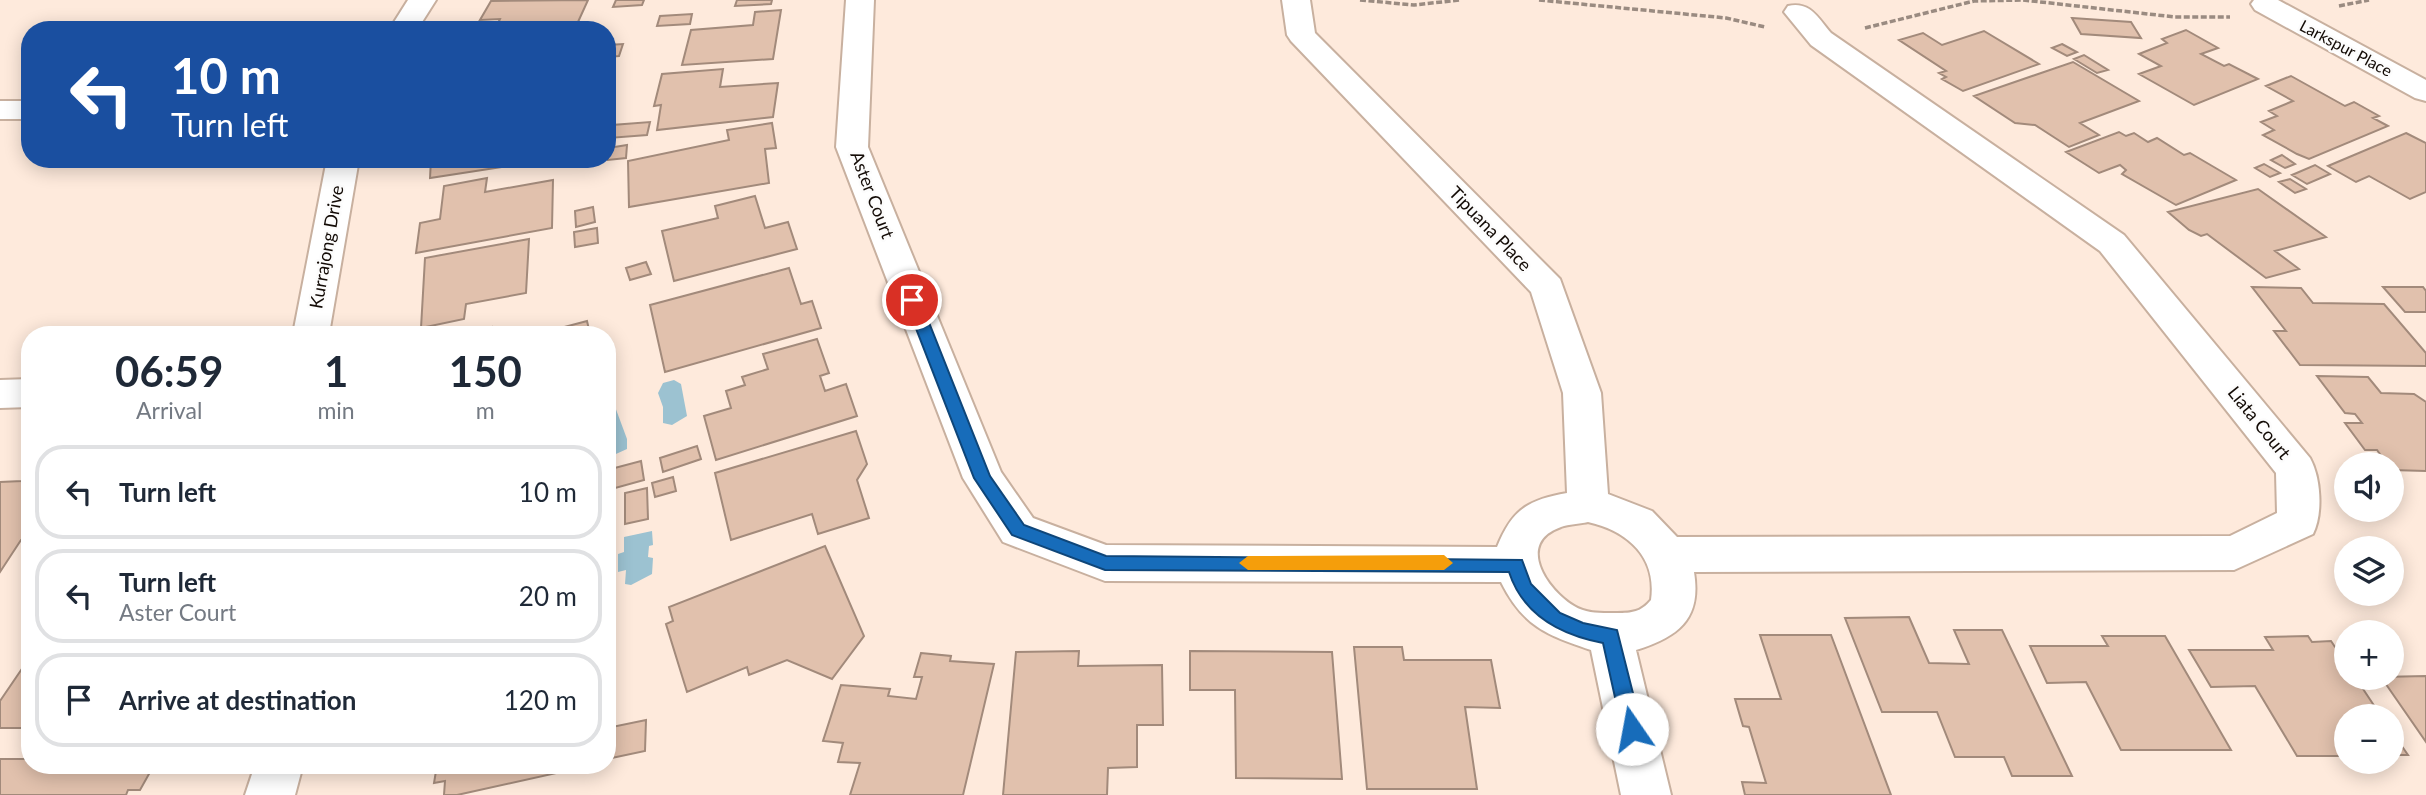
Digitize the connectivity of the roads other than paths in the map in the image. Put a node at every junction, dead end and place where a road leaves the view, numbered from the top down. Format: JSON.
{"nodes":[{"id":1,"x":422,"y":0,"type":"edge"},
{"id":2,"x":860,"y":0,"type":"edge"},
{"id":3,"x":1296,"y":0,"type":"edge"},
{"id":4,"x":2276,"y":10,"type":"road end"},
{"id":5,"x":409,"y":21,"type":"edge"},
{"id":6,"x":1810,"y":26,"type":"road end"},
{"id":7,"x":2426,"y":92,"type":"edge"},
{"id":8,"x":0,"y":110,"type":"edge"},
{"id":9,"x":21,"y":110,"type":"edge"},
{"id":10,"x":341,"y":168,"type":"edge"},
{"id":11,"x":312,"y":326,"type":"edge"},
{"id":12,"x":21,"y":393,"type":"edge"},
{"id":13,"x":0,"y":394,"type":"edge"},
{"id":14,"x":1588,"y":506,"type":"junction"},
{"id":15,"x":1668,"y":555,"type":"junction"},
{"id":16,"x":1516,"y":565,"type":"junction"},
{"id":17,"x":1610,"y":636,"type":"junction"},
{"id":18,"x":277,"y":774,"type":"edge"},
{"id":19,"x":271,"y":795,"type":"edge"},
{"id":20,"x":1646,"y":795,"type":"edge"}],
"edges":[{"from":1,"to":5,"type":"street"},
{"from":2,"to":16,"type":"street","name":"Aster Court"},
{"from":3,"to":14,"type":"street","name":"Tipuana Place"},
{"from":4,"to":7,"type":"street","name":"Larkspur Place"},
{"from":6,"to":15,"type":"street","name":"Liata Court"},
{"from":8,"to":9,"type":"street"},
{"from":10,"to":11,"type":"street","name":"Kurrajong Drive"},
{"from":12,"to":13,"type":"street"},
{"from":14,"to":15,"type":"street"},
{"from":14,"to":16,"type":"street"},
{"from":15,"to":17,"type":"street"},
{"from":16,"to":17,"type":"street"},
{"from":17,"to":20,"type":"street"},
{"from":18,"to":19,"type":"street"}]}
